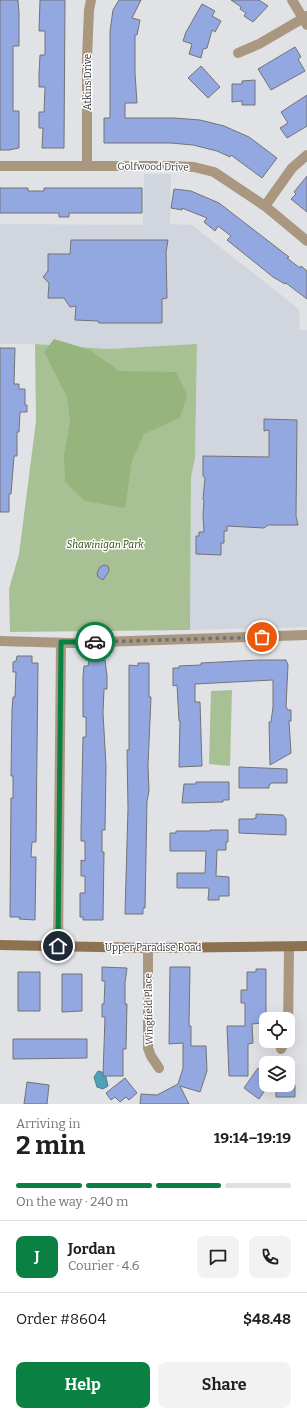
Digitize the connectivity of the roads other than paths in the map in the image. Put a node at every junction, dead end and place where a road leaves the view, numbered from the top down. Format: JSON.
{"nodes":[{"id":1,"x":91,"y":0,"type":"edge"},
{"id":2,"x":292,"y":0,"type":"edge"},
{"id":3,"x":306,"y":20,"type":"edge"},
{"id":4,"x":238,"y":53,"type":"dead end"},
{"id":5,"x":307,"y":155,"type":"edge"},
{"id":6,"x":87,"y":165,"type":"junction"},
{"id":7,"x":0,"y":166,"type":"edge"},
{"id":8,"x":265,"y":206,"type":"junction"},
{"id":9,"x":307,"y":241,"type":"edge"},
{"id":10,"x":307,"y":635,"type":"edge"},
{"id":11,"x":0,"y":641,"type":"edge"},
{"id":12,"x":61,"y":642,"type":"junction"},
{"id":13,"x":0,"y":945,"type":"edge"},
{"id":14,"x":58,"y":946,"type":"junction"},
{"id":15,"x":289,"y":946,"type":"junction"},
{"id":16,"x":307,"y":946,"type":"edge"},
{"id":17,"x":148,"y":948,"type":"junction"},
{"id":18,"x":288,"y":1012,"type":"edge"},
{"id":19,"x":159,"y":1068,"type":"dead end"}],
"edges":[{"from":1,"to":6,"type":"street","name":"Atkins Drive"},
{"from":2,"to":3,"type":"street"},
{"from":3,"to":4,"type":"street"},
{"from":5,"to":8,"type":"street"},
{"from":6,"to":7,"type":"street","name":"Golfwood Drive"},
{"from":6,"to":8,"type":"street","name":"Golfwood Drive"},
{"from":8,"to":9,"type":"street","name":"Golfwood Drive"},
{"from":10,"to":12,"type":"street"},
{"from":11,"to":12,"type":"street"},
{"from":12,"to":14,"type":"street"},
{"from":13,"to":14,"type":"main road","name":"Upper Paradise Road"},
{"from":14,"to":17,"type":"main road","name":"Upper Paradise Road"},
{"from":15,"to":16,"type":"main road","name":"Upper Paradise Road"},
{"from":15,"to":17,"type":"main road","name":"Upper Paradise Road"},
{"from":15,"to":18,"type":"street"},
{"from":17,"to":19,"type":"street","name":"Wingfield Place"}]}
